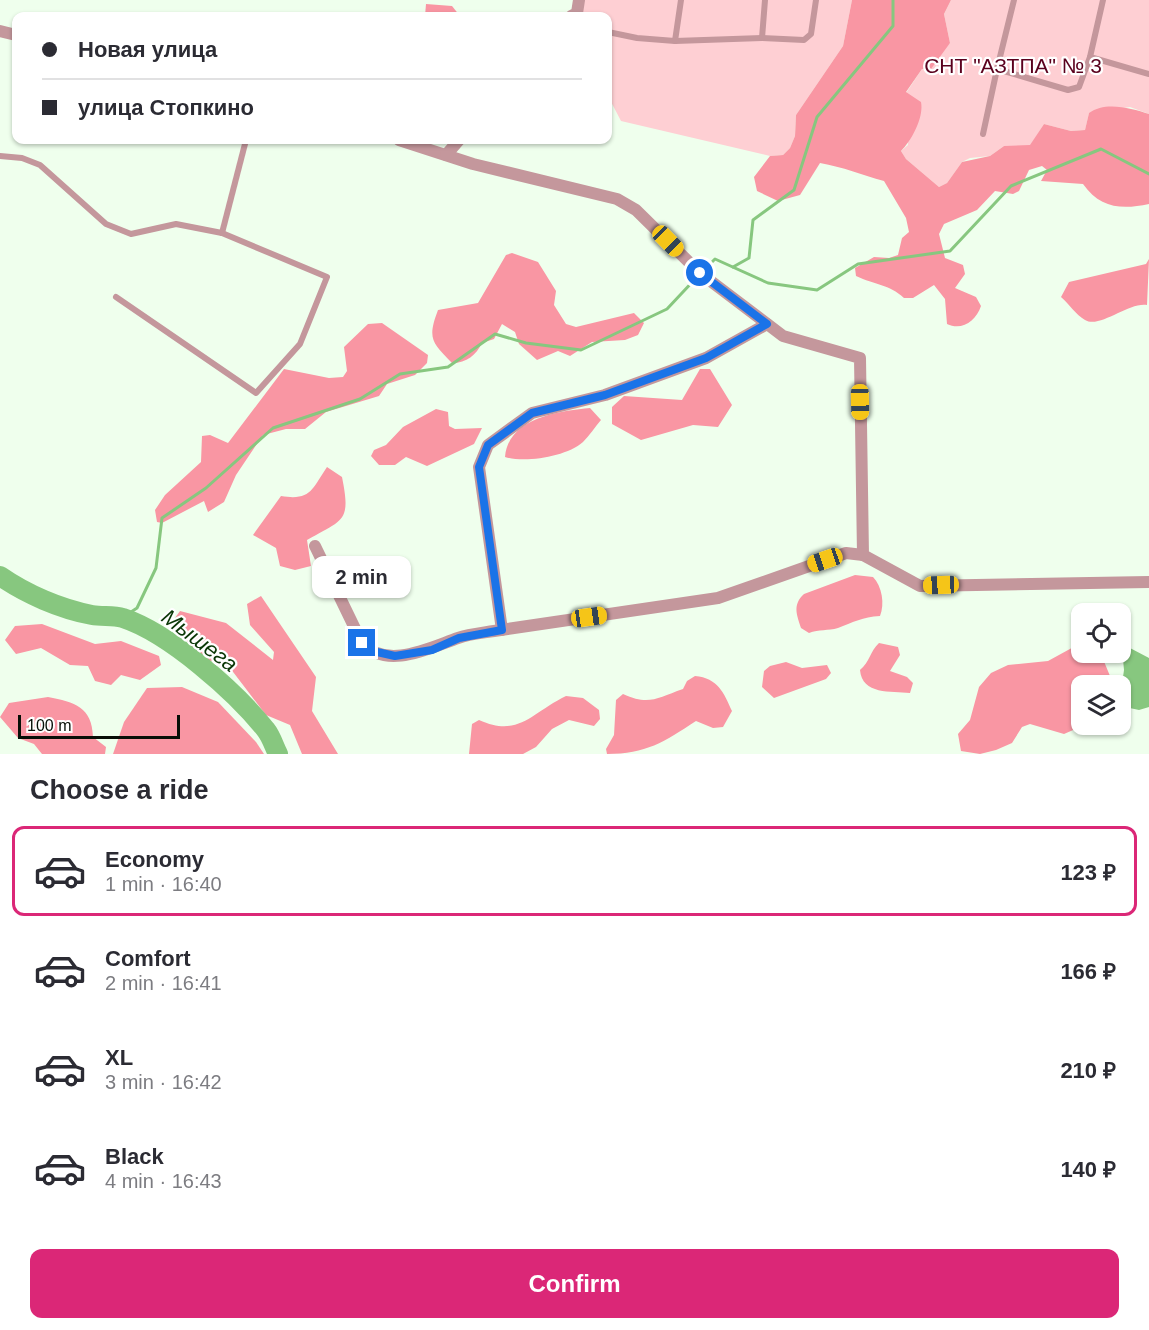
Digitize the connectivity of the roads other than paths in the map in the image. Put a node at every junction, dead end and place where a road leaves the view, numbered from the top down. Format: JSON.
{"nodes":[{"id":1,"x":681,"y":0,"type":"edge"},
{"id":2,"x":765,"y":0,"type":"edge"},
{"id":3,"x":816,"y":0,"type":"edge"},
{"id":4,"x":1014,"y":0,"type":"edge"},
{"id":5,"x":1103,"y":0,"type":"edge"},
{"id":6,"x":612,"y":33,"type":"edge"},
{"id":7,"x":762,"y":38,"type":"junction"},
{"id":8,"x":675,"y":41,"type":"junction"},
{"id":9,"x":1090,"y":57,"type":"junction"},
{"id":10,"x":997,"y":69,"type":"junction"},
{"id":11,"x":1149,"y":74,"type":"edge"},
{"id":12,"x":983,"y":135,"type":"dead end"},
{"id":13,"x":245,"y":144,"type":"edge"},
{"id":14,"x":412,"y":144,"type":"edge"},
{"id":15,"x":456,"y":144,"type":"edge"},
{"id":16,"x":446,"y":155,"type":"junction"},
{"id":17,"x":0,"y":156,"type":"edge"},
{"id":18,"x":222,"y":233,"type":"junction"},
{"id":19,"x":116,"y":297,"type":"dead end"},
{"id":20,"x":767,"y":324,"type":"junction"},
{"id":21,"x":315,"y":546,"type":"dead end"},
{"id":22,"x":863,"y":555,"type":"junction"},
{"id":23,"x":1149,"y":582,"type":"edge"},
{"id":24,"x":502,"y":630,"type":"junction"}],
"edges":[{"from":1,"to":8,"type":"lane"},
{"from":2,"to":7,"type":"lane"},
{"from":3,"to":7,"type":"lane"},
{"from":4,"to":10,"type":"lane"},
{"from":5,"to":9,"type":"lane"},
{"from":6,"to":8,"type":"lane"},
{"from":7,"to":8,"type":"lane"},
{"from":9,"to":10,"type":"lane"},
{"from":9,"to":11,"type":"lane"},
{"from":10,"to":12,"type":"lane"},
{"from":13,"to":18,"type":"lane"},
{"from":14,"to":16,"type":"street"},
{"from":15,"to":16,"type":"street"},
{"from":16,"to":20,"type":"street"},
{"from":17,"to":18,"type":"lane"},
{"from":18,"to":19,"type":"lane"},
{"from":20,"to":22,"type":"street"},
{"from":20,"to":24,"type":"street"},
{"from":21,"to":24,"type":"street"},
{"from":22,"to":23,"type":"street"},
{"from":22,"to":24,"type":"street"}]}
